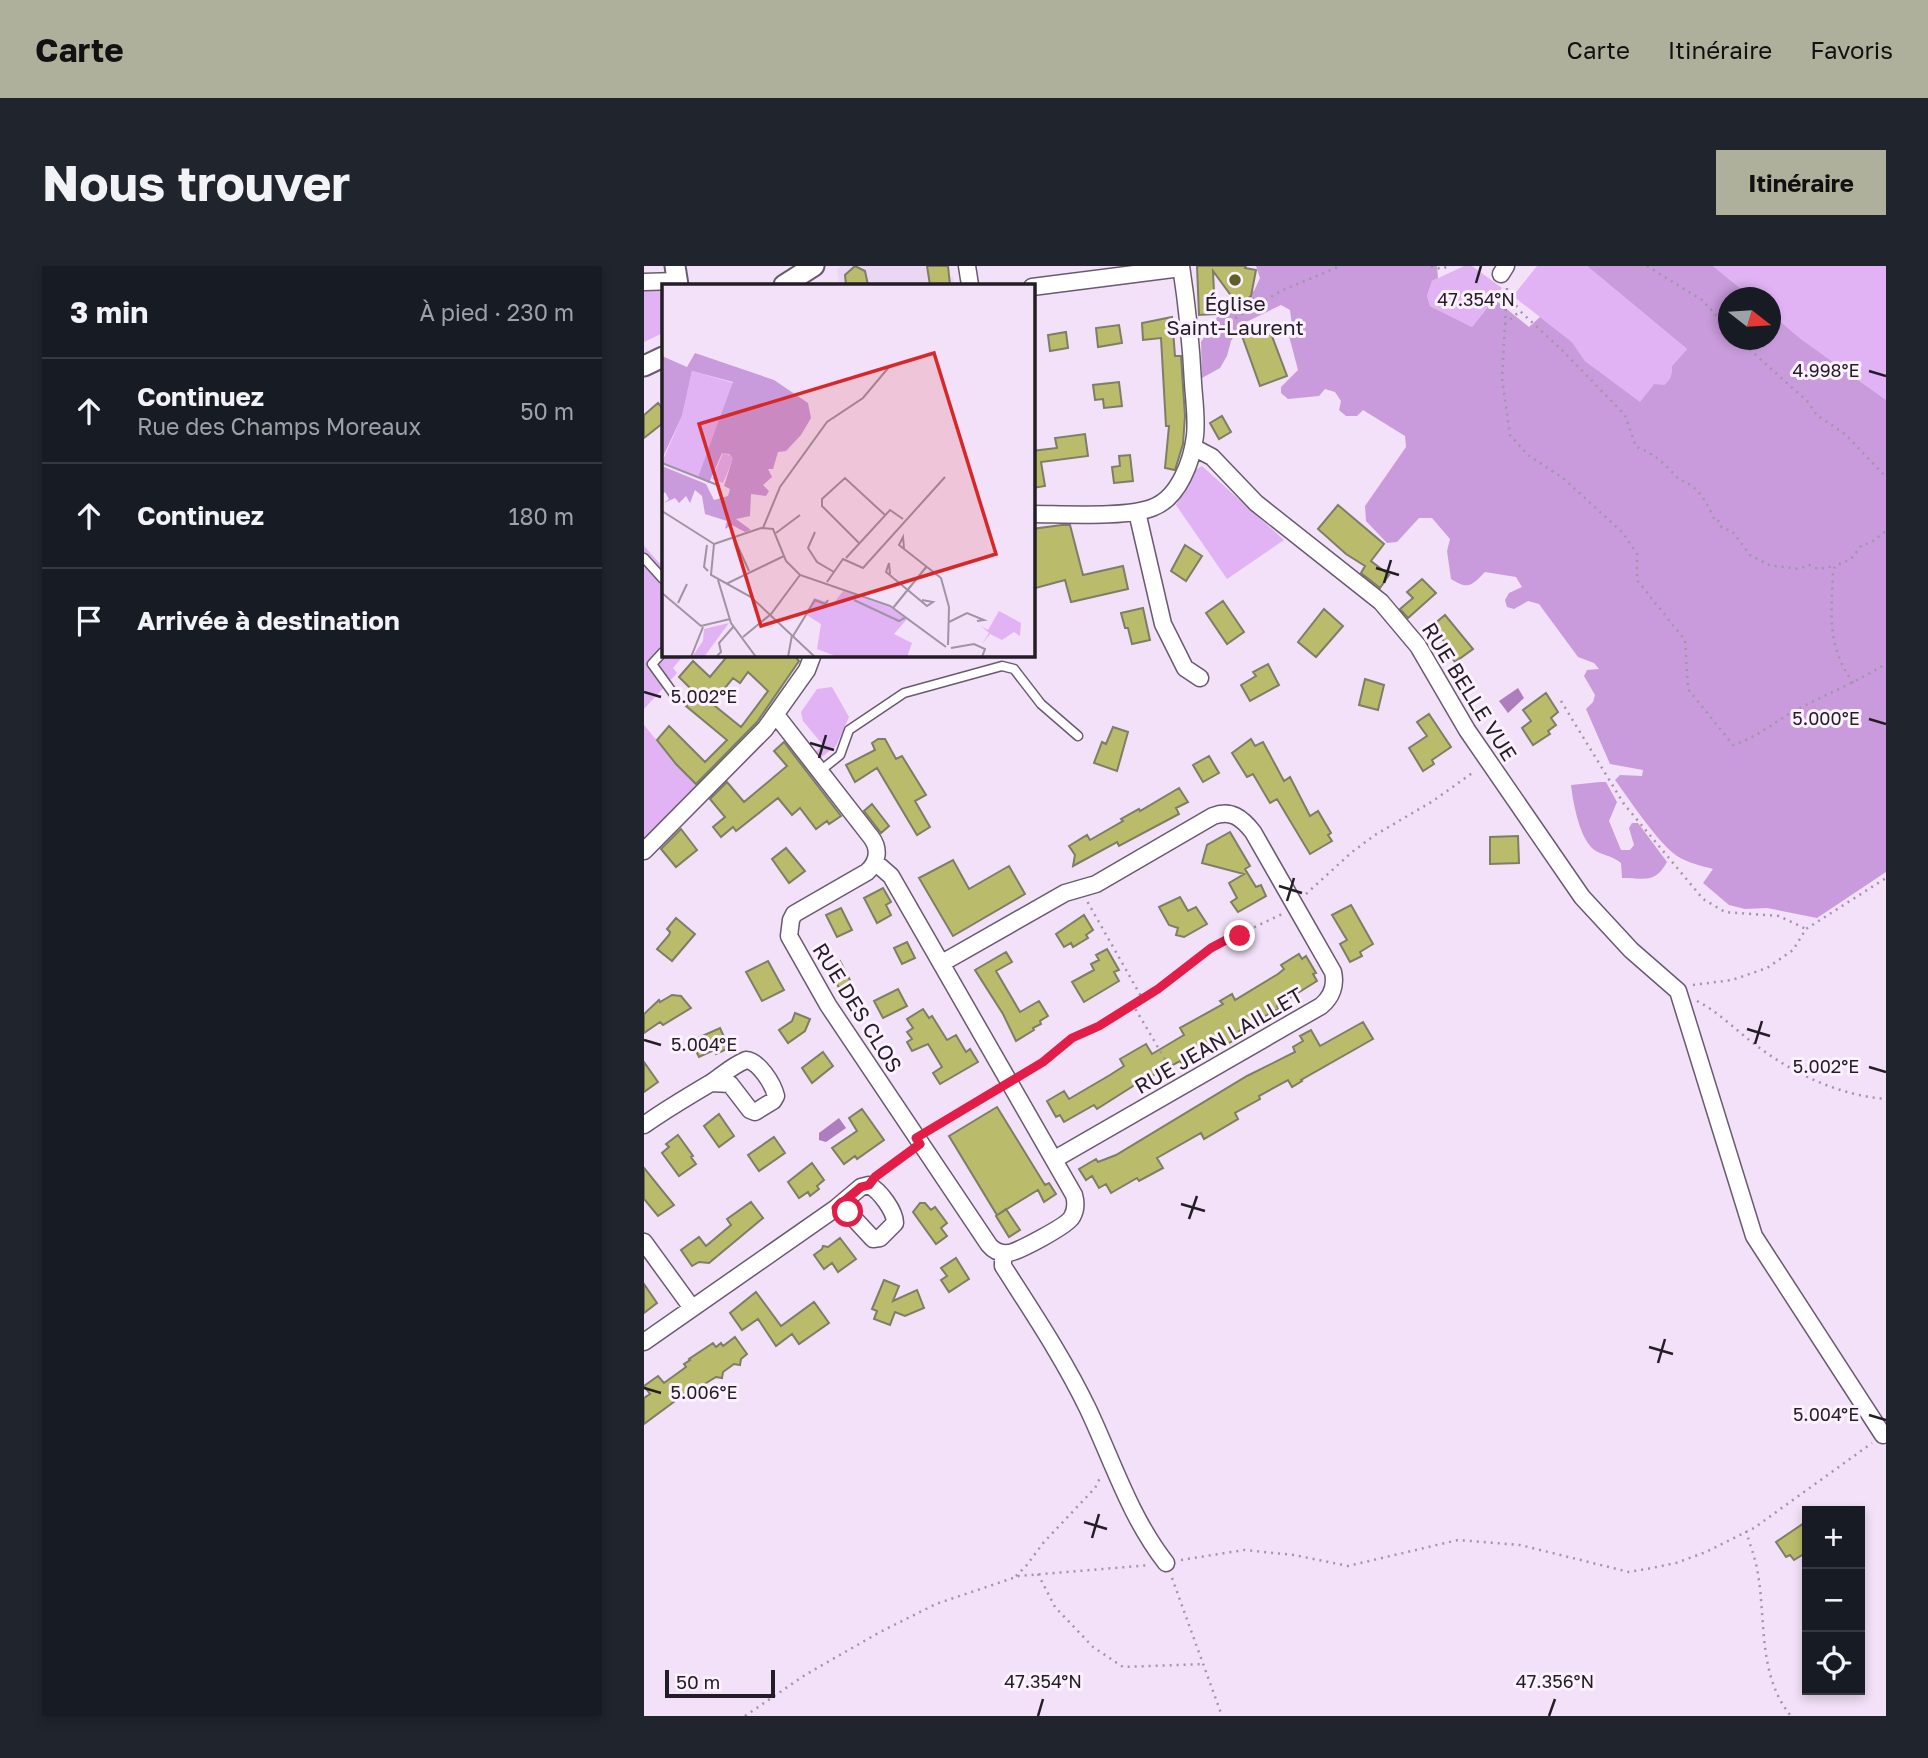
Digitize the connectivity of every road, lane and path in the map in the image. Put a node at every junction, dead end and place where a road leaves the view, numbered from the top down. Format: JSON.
{"nodes":[{"id":1,"x":814,"y":266,"type":"edge"},
{"id":2,"x":967,"y":266,"type":"edge"},
{"id":3,"x":1340,"y":266,"type":"edge"},
{"id":4,"x":1431,"y":266,"type":"edge"},
{"id":5,"x":1449,"y":266,"type":"edge"},
{"id":6,"x":1647,"y":266,"type":"edge"},
{"id":7,"x":1181,"y":267,"type":"edge"},
{"id":8,"x":1503,"y":270,"type":"edge"},
{"id":9,"x":677,"y":277,"type":"edge"},
{"id":10,"x":644,"y":282,"type":"edge"},
{"id":11,"x":786,"y":284,"type":"edge"},
{"id":12,"x":970,"y":284,"type":"edge"},
{"id":13,"x":1034,"y":287,"type":"edge"},
{"id":14,"x":1507,"y":293,"type":"junction"},
{"id":15,"x":1520,"y":312,"type":"junction"},
{"id":16,"x":1718,"y":317,"type":"edge"},
{"id":17,"x":1189,"y":318,"type":"junction"},
{"id":18,"x":1504,"y":325,"type":"junction"},
{"id":19,"x":1750,"y":350,"type":"edge"},
{"id":20,"x":662,"y":357,"type":"edge"},
{"id":21,"x":644,"y":366,"type":"edge"},
{"id":22,"x":1193,"y":447,"type":"junction"},
{"id":23,"x":1886,"y":477,"type":"edge"},
{"id":24,"x":1137,"y":513,"type":"junction"},
{"id":25,"x":1034,"y":514,"type":"edge"},
{"id":26,"x":1886,"y":531,"type":"edge"},
{"id":27,"x":644,"y":558,"type":"edge"},
{"id":28,"x":1835,"y":566,"type":"junction"},
{"id":29,"x":662,"y":578,"type":"edge"},
{"id":30,"x":662,"y":653,"type":"edge"},
{"id":31,"x":812,"y":656,"type":"edge"},
{"id":32,"x":1886,"y":664,"type":"edge"},
{"id":33,"x":1200,"y":678,"type":"dead end"},
{"id":34,"x":1853,"y":683,"type":"junction"},
{"id":35,"x":673,"y":693,"type":"dead end"},
{"id":36,"x":1561,"y":701,"type":"dead end"},
{"id":37,"x":776,"y":715,"type":"junction"},
{"id":38,"x":1078,"y":736,"type":"dead end"},
{"id":39,"x":1488,"y":762,"type":"junction"},
{"id":40,"x":820,"y":771,"type":"junction"},
{"id":41,"x":644,"y":851,"type":"edge"},
{"id":42,"x":875,"y":862,"type":"junction"},
{"id":43,"x":1886,"y":878,"type":"edge"},
{"id":44,"x":1080,"y":889,"type":"junction"},
{"id":45,"x":1294,"y":906,"type":"junction"},
{"id":46,"x":1806,"y":929,"type":"junction"},
{"id":47,"x":942,"y":963,"type":"junction"},
{"id":48,"x":1678,"y":991,"type":"junction"},
{"id":49,"x":1142,"y":998,"type":"junction"},
{"id":50,"x":1132,"y":1003,"type":"junction"},
{"id":51,"x":1010,"y":1082,"type":"junction"},
{"id":52,"x":711,"y":1083,"type":"dead end"},
{"id":53,"x":1180,"y":1086,"type":"junction"},
{"id":54,"x":1886,"y":1099,"type":"edge"},
{"id":55,"x":644,"y":1125,"type":"edge"},
{"id":56,"x":918,"y":1141,"type":"junction"},
{"id":57,"x":1055,"y":1159,"type":"junction"},
{"id":58,"x":869,"y":1185,"type":"junction"},
{"id":59,"x":836,"y":1208,"type":"junction"},
{"id":60,"x":644,"y":1242,"type":"edge"},
{"id":61,"x":1003,"y":1253,"type":"junction"},
{"id":62,"x":692,"y":1308,"type":"junction"},
{"id":63,"x":644,"y":1342,"type":"edge"},
{"id":64,"x":1882,"y":1435,"type":"joint"},
{"id":65,"x":1106,"y":1451,"type":"junction"},
{"id":66,"x":1746,"y":1531,"type":"junction"},
{"id":67,"x":1166,"y":1563,"type":"junction"},
{"id":68,"x":1038,"y":1574,"type":"junction"},
{"id":69,"x":1012,"y":1578,"type":"junction"},
{"id":70,"x":1204,"y":1664,"type":"junction"},
{"id":71,"x":746,"y":1716,"type":"edge"},
{"id":72,"x":1222,"y":1716,"type":"edge"},
{"id":73,"x":1791,"y":1716,"type":"edge"}],
"edges":[{"from":1,"to":11,"type":"street"},
{"from":2,"to":12,"type":"street"},
{"from":3,"to":17,"type":"path"},
{"from":4,"to":5,"type":"path"},
{"from":6,"to":16,"type":"path"},
{"from":7,"to":13,"type":"street"},
{"from":7,"to":17,"type":"street"},
{"from":8,"to":14,"type":"path"},
{"from":9,"to":10,"type":"street"},
{"from":14,"to":15,"type":"path"},
{"from":14,"to":18,"type":"path"},
{"from":15,"to":18,"type":"path"},
{"from":15,"to":28,"type":"path"},
{"from":17,"to":22,"type":"street"},
{"from":18,"to":34,"type":"path"},
{"from":19,"to":23,"type":"path"},
{"from":20,"to":21,"type":"street"},
{"from":22,"to":24,"type":"street"},
{"from":22,"to":39,"type":"street","name":"RUE BELLE VUE"},
{"from":24,"to":25,"type":"street"},
{"from":24,"to":33,"type":"street"},
{"from":26,"to":28,"type":"path"},
{"from":27,"to":29,"type":"lane"},
{"from":28,"to":34,"type":"path"},
{"from":30,"to":35,"type":"lane"},
{"from":31,"to":37,"type":"street"},
{"from":32,"to":34,"type":"path"},
{"from":36,"to":46,"type":"path"},
{"from":37,"to":40,"type":"street"},
{"from":37,"to":41,"type":"street"},
{"from":38,"to":40,"type":"lane"},
{"from":39,"to":45,"type":"path"},
{"from":39,"to":48,"type":"street","name":"RUE BELLE VUE"},
{"from":40,"to":42,"type":"street"},
{"from":42,"to":47,"type":"street"},
{"from":42,"to":56,"type":"street","name":"RUE DES CLOS"},
{"from":43,"to":46,"type":"path"},
{"from":44,"to":45,"type":"street","name":"RUE JEAN LAILLET"},
{"from":44,"to":47,"type":"street","name":"RUE JEAN LAILLET"},
{"from":44,"to":49,"type":"path"},
{"from":45,"to":49,"type":"path"},
{"from":45,"to":53,"type":"street","name":"RUE JEAN LAILLET"},
{"from":46,"to":48,"type":"path"},
{"from":47,"to":51,"type":"street"},
{"from":48,"to":54,"type":"path"},
{"from":48,"to":64,"type":"street"},
{"from":49,"to":50,"type":"path"},
{"from":50,"to":51,"type":"path"},
{"from":50,"to":53,"type":"path"},
{"from":51,"to":56,"type":"path"},
{"from":51,"to":57,"type":"street"},
{"from":52,"to":55,"type":"street"},
{"from":53,"to":57,"type":"street","name":"RUE JEAN LAILLET"},
{"from":56,"to":58,"type":"path"},
{"from":56,"to":61,"type":"street","name":"RUE DES CLOS"},
{"from":57,"to":61,"type":"street"},
{"from":58,"to":59,"type":"street"},
{"from":58,"to":59,"type":"street"},
{"from":59,"to":62,"type":"street"},
{"from":60,"to":62,"type":"street"},
{"from":61,"to":65,"type":"street"},
{"from":62,"to":63,"type":"street"},
{"from":64,"to":66,"type":"path"},
{"from":65,"to":67,"type":"street"},
{"from":65,"to":69,"type":"path"},
{"from":66,"to":67,"type":"path"},
{"from":66,"to":73,"type":"path"},
{"from":67,"to":68,"type":"path"},
{"from":67,"to":70,"type":"path"},
{"from":68,"to":69,"type":"path"},
{"from":68,"to":70,"type":"path"},
{"from":69,"to":71,"type":"path"},
{"from":70,"to":72,"type":"path"}]}
